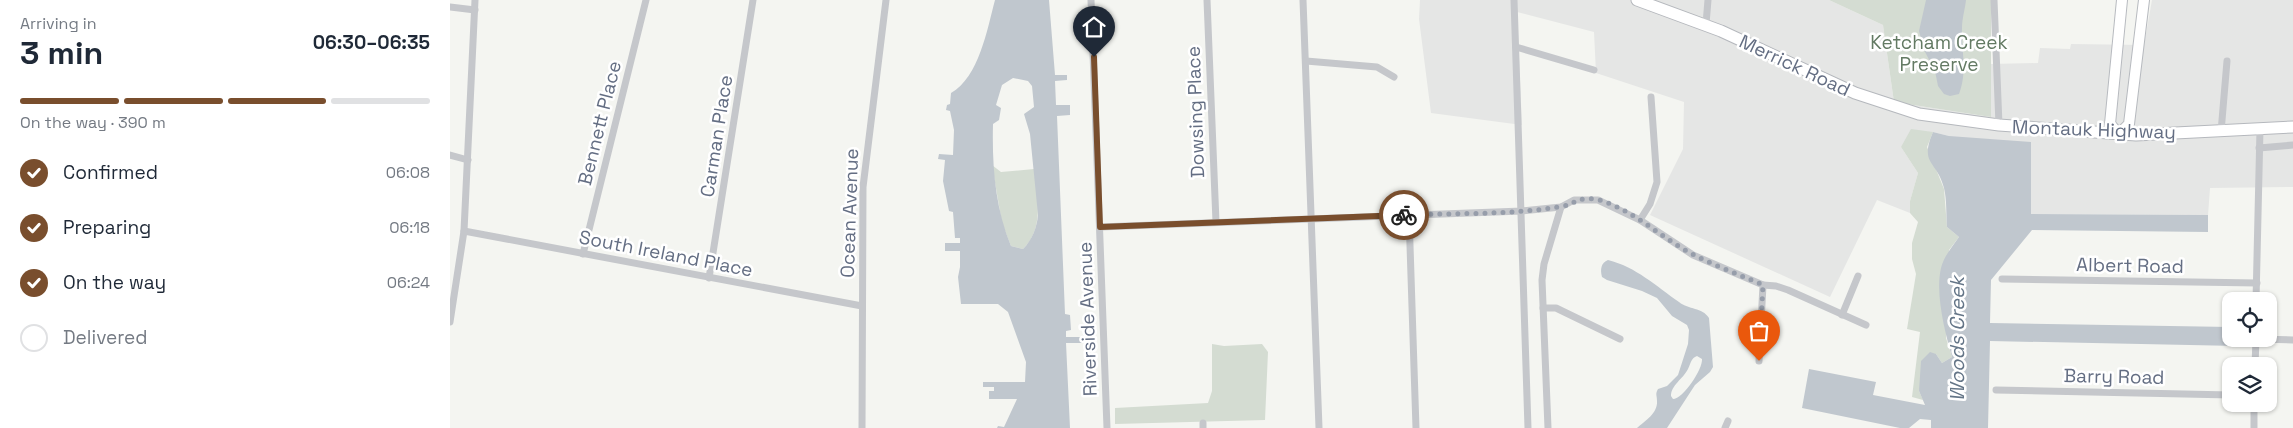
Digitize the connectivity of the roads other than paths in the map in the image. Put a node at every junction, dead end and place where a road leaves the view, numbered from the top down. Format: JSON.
{"nodes":[{"id":1,"x":475,"y":0,"type":"edge"},
{"id":2,"x":646,"y":0,"type":"edge"},
{"id":3,"x":753,"y":0,"type":"edge"},
{"id":4,"x":886,"y":0,"type":"edge"},
{"id":5,"x":1091,"y":0,"type":"edge"},
{"id":6,"x":1208,"y":0,"type":"edge"},
{"id":7,"x":1303,"y":0,"type":"edge"},
{"id":8,"x":1514,"y":0,"type":"edge"},
{"id":9,"x":1638,"y":0,"type":"edge"},
{"id":10,"x":1708,"y":0,"type":"edge"},
{"id":11,"x":1994,"y":0,"type":"edge"},
{"id":12,"x":2122,"y":0,"type":"edge"},
{"id":13,"x":2144,"y":0,"type":"edge"},
{"id":14,"x":450,"y":6,"type":"edge"},
{"id":15,"x":474,"y":10,"type":"junction"},
{"id":16,"x":1706,"y":24,"type":"junction"},
{"id":17,"x":1516,"y":47,"type":"junction"},
{"id":18,"x":1306,"y":61,"type":"junction"},
{"id":19,"x":2227,"y":61,"type":"dead end"},
{"id":20,"x":1594,"y":70,"type":"dead end"},
{"id":21,"x":1394,"y":76,"type":"dead end"},
{"id":22,"x":1651,"y":97,"type":"dead end"},
{"id":23,"x":1955,"y":120,"type":"joint"},
{"id":24,"x":1999,"y":125,"type":"junction"},
{"id":25,"x":2293,"y":127,"type":"edge"},
{"id":26,"x":2260,"y":129,"type":"junction"},
{"id":27,"x":2221,"y":132,"type":"junction"},
{"id":28,"x":2119,"y":134,"type":"junction"},
{"id":29,"x":2293,"y":145,"type":"edge"},
{"id":30,"x":2259,"y":148,"type":"junction"},
{"id":31,"x":450,"y":155,"type":"edge"},
{"id":32,"x":468,"y":160,"type":"junction"},
{"id":33,"x":1561,"y":207,"type":"junction"},
{"id":34,"x":1522,"y":211,"type":"junction"},
{"id":35,"x":1409,"y":215,"type":"junction"},
{"id":36,"x":1311,"y":219,"type":"junction"},
{"id":37,"x":1640,"y":220,"type":"junction"},
{"id":38,"x":1216,"y":222,"type":"junction"},
{"id":39,"x":1100,"y":227,"type":"junction"},
{"id":40,"x":464,"y":231,"type":"junction"},
{"id":41,"x":584,"y":254,"type":"junction"},
{"id":42,"x":1858,"y":276,"type":"dead end"},
{"id":43,"x":709,"y":278,"type":"junction"},
{"id":44,"x":2002,"y":278,"type":"dead end"},
{"id":45,"x":2257,"y":283,"type":"junction"},
{"id":46,"x":1763,"y":285,"type":"junction"},
{"id":47,"x":2256,"y":292,"type":"edge"},
{"id":48,"x":862,"y":306,"type":"junction"},
{"id":49,"x":1543,"y":308,"type":"junction"},
{"id":50,"x":451,"y":310,"type":"edge"},
{"id":51,"x":1842,"y":315,"type":"junction"},
{"id":52,"x":450,"y":322,"type":"edge"},
{"id":53,"x":1866,"y":325,"type":"dead end"},
{"id":54,"x":1620,"y":339,"type":"dead end"},
{"id":55,"x":2277,"y":340,"type":"edge"},
{"id":56,"x":2293,"y":340,"type":"edge"},
{"id":57,"x":1759,"y":361,"type":"dead end"},
{"id":58,"x":1996,"y":390,"type":"dead end"},
{"id":59,"x":2222,"y":395,"type":"edge"},
{"id":60,"x":2254,"y":412,"type":"edge"},
{"id":61,"x":862,"y":428,"type":"edge"},
{"id":62,"x":1107,"y":428,"type":"edge"},
{"id":63,"x":1319,"y":428,"type":"edge"},
{"id":64,"x":1416,"y":428,"type":"edge"},
{"id":65,"x":1528,"y":428,"type":"edge"},
{"id":66,"x":1548,"y":428,"type":"edge"},
{"id":67,"x":2254,"y":428,"type":"edge"}],
"edges":[{"from":1,"to":15,"type":"street"},
{"from":2,"to":41,"type":"street","name":"Bennett Place"},
{"from":3,"to":43,"type":"street","name":"Carman Place"},
{"from":4,"to":48,"type":"street","name":"Ocean Avenue"},
{"from":5,"to":39,"type":"street","name":"Riverside Avenue"},
{"from":6,"to":38,"type":"street","name":"Dowsing Place"},
{"from":7,"to":18,"type":"street"},
{"from":8,"to":17,"type":"street"},
{"from":9,"to":16,"type":"main road","name":"Merrick Road"},
{"from":10,"to":16,"type":"street"},
{"from":11,"to":24,"type":"street"},
{"from":12,"to":28,"type":"street"},
{"from":13,"to":28,"type":"street"},
{"from":14,"to":15,"type":"street"},
{"from":15,"to":32,"type":"street"},
{"from":16,"to":23,"type":"main road","name":"Merrick Road"},
{"from":17,"to":20,"type":"street"},
{"from":17,"to":34,"type":"street"},
{"from":18,"to":21,"type":"street"},
{"from":18,"to":36,"type":"street"},
{"from":19,"to":27,"type":"street"},
{"from":22,"to":37,"type":"street"},
{"from":23,"to":24,"type":"main road","name":"Montauk Highway"},
{"from":24,"to":28,"type":"main road","name":"Montauk Highway"},
{"from":25,"to":26,"type":"main road","name":"Montauk Highway"},
{"from":26,"to":27,"type":"main road","name":"Montauk Highway"},
{"from":26,"to":30,"type":"street"},
{"from":27,"to":28,"type":"main road","name":"Montauk Highway"},
{"from":29,"to":30,"type":"street"},
{"from":30,"to":45,"type":"street"},
{"from":31,"to":32,"type":"street"},
{"from":32,"to":40,"type":"street"},
{"from":33,"to":34,"type":"street"},
{"from":33,"to":37,"type":"street"},
{"from":33,"to":49,"type":"street"},
{"from":34,"to":35,"type":"street"},
{"from":34,"to":65,"type":"street"},
{"from":35,"to":36,"type":"street"},
{"from":35,"to":64,"type":"street"},
{"from":36,"to":38,"type":"street"},
{"from":36,"to":63,"type":"street"},
{"from":37,"to":46,"type":"street"},
{"from":38,"to":39,"type":"street"},
{"from":39,"to":62,"type":"street","name":"Riverside Avenue"},
{"from":40,"to":41,"type":"street","name":"South Ireland Place"},
{"from":40,"to":50,"type":"street"},
{"from":41,"to":43,"type":"street","name":"South Ireland Place"},
{"from":42,"to":51,"type":"street"},
{"from":43,"to":48,"type":"street","name":"South Ireland Place"},
{"from":44,"to":45,"type":"street","name":"Albert Road"},
{"from":45,"to":47,"type":"street"},
{"from":46,"to":51,"type":"street"},
{"from":46,"to":57,"type":"street"},
{"from":48,"to":61,"type":"street","name":"Ocean Avenue"},
{"from":49,"to":54,"type":"street"},
{"from":49,"to":66,"type":"street"},
{"from":50,"to":52,"type":"street"},
{"from":51,"to":53,"type":"street"},
{"from":55,"to":56,"type":"street"},
{"from":58,"to":59,"type":"street","name":"Barry Road"},
{"from":60,"to":67,"type":"street"}]}
